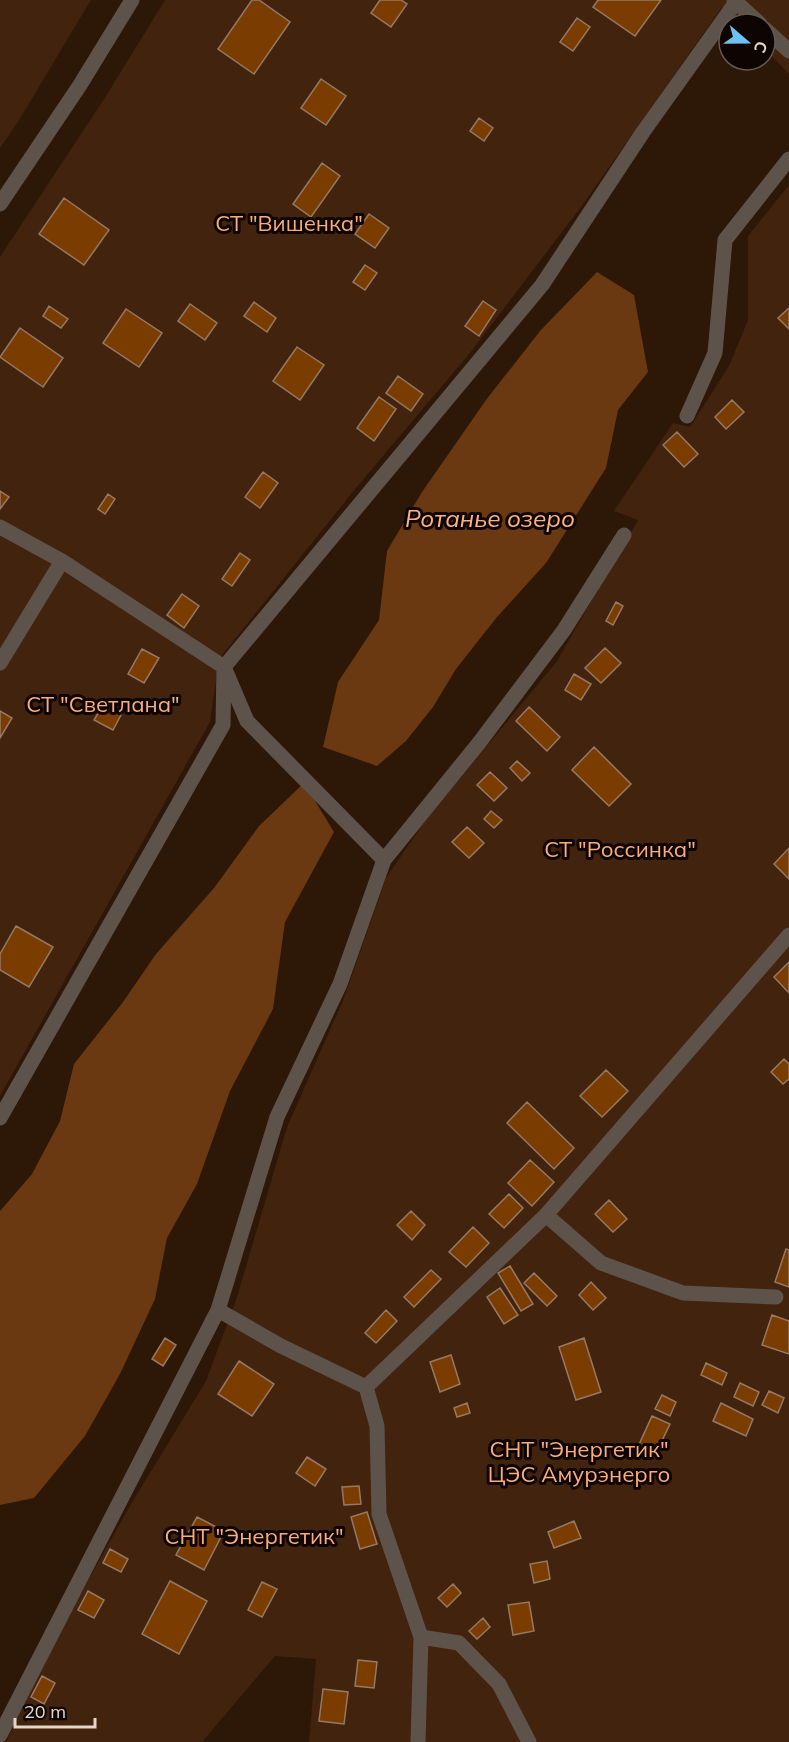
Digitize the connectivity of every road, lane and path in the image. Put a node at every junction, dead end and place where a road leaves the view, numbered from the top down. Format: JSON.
{"nodes":[{"id":1,"x":132,"y":0,"type":"edge"},
{"id":2,"x":735,"y":1,"type":"edge"},
{"id":3,"x":747,"y":12,"type":"edge"},
{"id":4,"x":777,"y":40,"type":"edge"},
{"id":5,"x":789,"y":51,"type":"edge"},
{"id":6,"x":789,"y":159,"type":"edge"},
{"id":7,"x":0,"y":204,"type":"edge"},
{"id":8,"x":687,"y":416,"type":"dead end"},
{"id":9,"x":0,"y":527,"type":"edge"},
{"id":10,"x":624,"y":535,"type":"dead end"},
{"id":11,"x":62,"y":561,"type":"junction"},
{"id":12,"x":0,"y":663,"type":"edge"},
{"id":13,"x":224,"y":667,"type":"junction"},
{"id":14,"x":384,"y":860,"type":"junction"},
{"id":15,"x":789,"y":935,"type":"edge"},
{"id":16,"x":0,"y":1118,"type":"edge"},
{"id":17,"x":546,"y":1215,"type":"junction"},
{"id":18,"x":776,"y":1297,"type":"dead end"},
{"id":19,"x":218,"y":1310,"type":"junction"},
{"id":20,"x":366,"y":1387,"type":"junction"},
{"id":21,"x":421,"y":1637,"type":"junction"},
{"id":22,"x":0,"y":1735,"type":"edge"},
{"id":23,"x":418,"y":1742,"type":"edge"},
{"id":24,"x":528,"y":1742,"type":"edge"}],
"edges":[{"from":1,"to":7,"type":"street"},
{"from":2,"to":3,"type":"street"},
{"from":2,"to":13,"type":"street"},
{"from":4,"to":5,"type":"street"},
{"from":6,"to":8,"type":"street"},
{"from":9,"to":11,"type":"street"},
{"from":10,"to":14,"type":"street"},
{"from":11,"to":12,"type":"street"},
{"from":11,"to":13,"type":"street"},
{"from":13,"to":14,"type":"street"},
{"from":13,"to":16,"type":"street"},
{"from":14,"to":19,"type":"street"},
{"from":15,"to":17,"type":"street"},
{"from":17,"to":18,"type":"street"},
{"from":17,"to":20,"type":"street"},
{"from":19,"to":20,"type":"street"},
{"from":19,"to":22,"type":"street"},
{"from":20,"to":21,"type":"street"},
{"from":21,"to":23,"type":"street"},
{"from":21,"to":24,"type":"street"}]}
